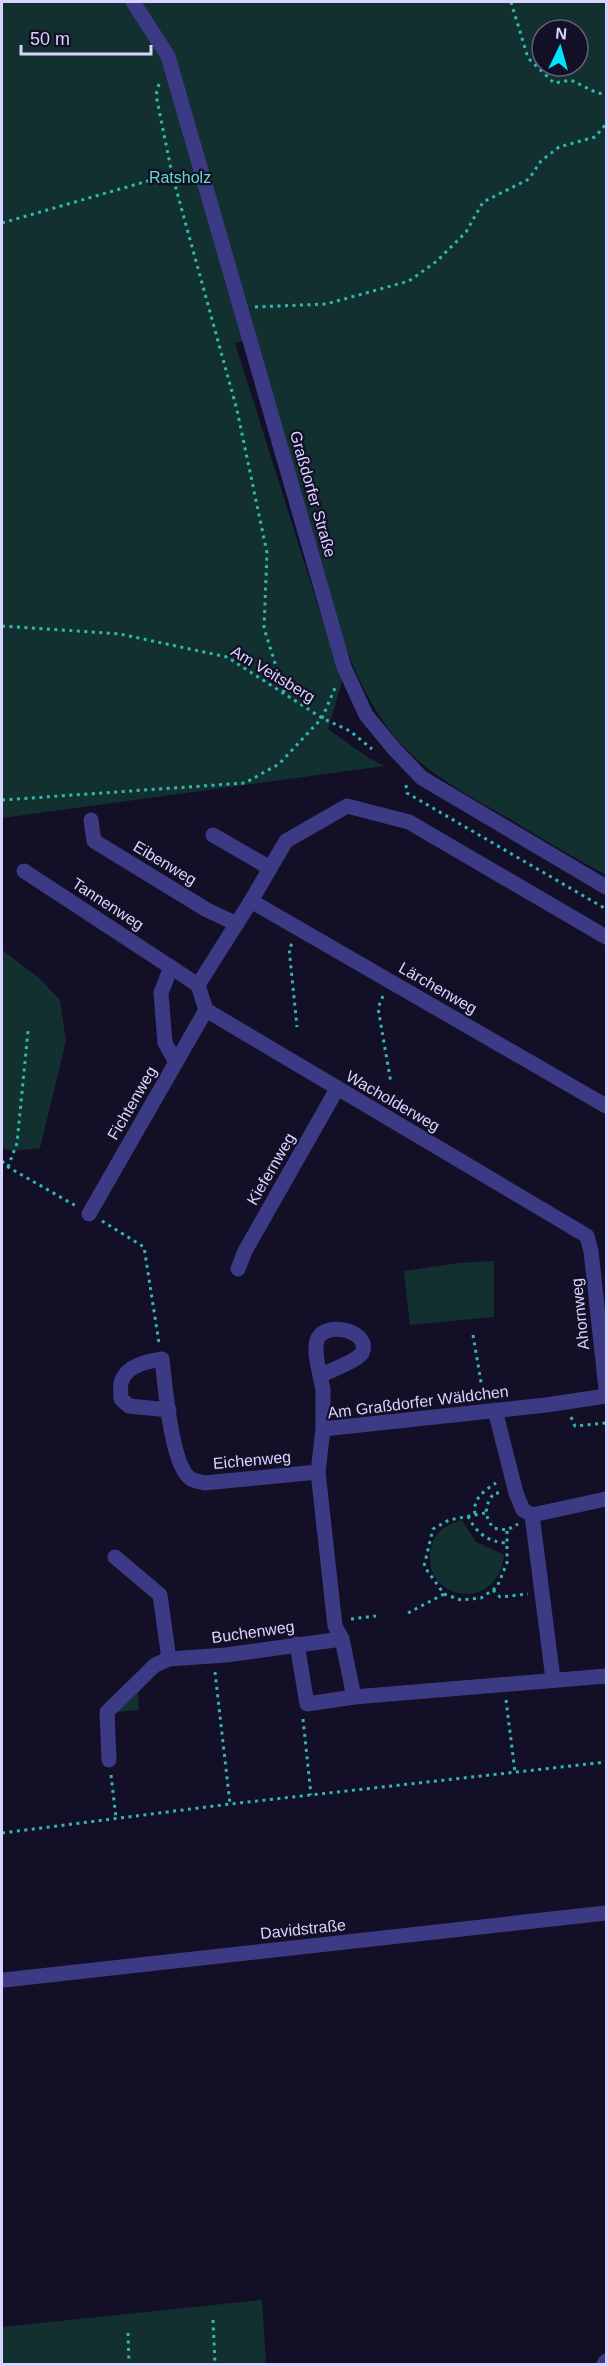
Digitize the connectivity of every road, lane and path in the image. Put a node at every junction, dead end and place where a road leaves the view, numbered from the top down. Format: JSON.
{"nodes":[{"id":1,"x":133,"y":2,"type":"edge"},
{"id":2,"x":511,"y":2,"type":"edge"},
{"id":3,"x":168,"y":56,"type":"junction"},
{"id":4,"x":606,"y":94,"type":"edge"},
{"id":5,"x":606,"y":124,"type":"edge"},
{"id":6,"x":172,"y":174,"type":"junction"},
{"id":7,"x":2,"y":223,"type":"edge"},
{"id":8,"x":239,"y":307,"type":"junction"},
{"id":9,"x":2,"y":626,"type":"edge"},
{"id":10,"x":344,"y":667,"type":"junction"},
{"id":11,"x":285,"y":695,"type":"junction"},
{"id":12,"x":322,"y":718,"type":"junction"},
{"id":13,"x":374,"y":751,"type":"dead end"},
{"id":14,"x":406,"y":778,"type":"dead end"},
{"id":15,"x":2,"y":801,"type":"edge"},
{"id":16,"x":91,"y":820,"type":"dead end"},
{"id":17,"x":213,"y":835,"type":"dead end"},
{"id":18,"x":270,"y":868,"type":"junction"},
{"id":19,"x":24,"y":871,"type":"dead end"},
{"id":20,"x":606,"y":887,"type":"edge"},
{"id":21,"x":252,"y":901,"type":"junction"},
{"id":22,"x":606,"y":909,"type":"edge"},
{"id":23,"x":237,"y":924,"type":"junction"},
{"id":24,"x":302,"y":930,"type":"junction"},
{"id":25,"x":606,"y":937,"type":"edge"},
{"id":26,"x":171,"y":967,"type":"junction"},
{"id":27,"x":393,"y":983,"type":"junction"},
{"id":28,"x":198,"y":985,"type":"junction"},
{"id":29,"x":206,"y":1010,"type":"junction"},
{"id":30,"x":297,"y":1027,"type":"dead end"},
{"id":31,"x":28,"y":1031,"type":"dead end"},
{"id":32,"x":176,"y":1062,"type":"junction"},
{"id":33,"x":391,"y":1083,"type":"dead end"},
{"id":34,"x":337,"y":1089,"type":"junction"},
{"id":35,"x":606,"y":1106,"type":"edge"},
{"id":36,"x":2,"y":1161,"type":"edge"},
{"id":37,"x":8,"y":1167,"type":"junction"},
{"id":38,"x":89,"y":1214,"type":"junction"},
{"id":39,"x":587,"y":1236,"type":"joint"},
{"id":40,"x":238,"y":1269,"type":"dead end"},
{"id":41,"x":473,"y":1335,"type":"dead end"},
{"id":42,"x":162,"y":1359,"type":"junction"},
{"id":43,"x":320,"y":1376,"type":"dead end"},
{"id":44,"x":606,"y":1389,"type":"edge"},
{"id":45,"x":606,"y":1396,"type":"edge"},
{"id":46,"x":566,"y":1401,"type":"junction"},
{"id":47,"x":170,"y":1410,"type":"junction"},
{"id":48,"x":495,"y":1410,"type":"junction"},
{"id":49,"x":606,"y":1423,"type":"edge"},
{"id":50,"x":323,"y":1429,"type":"junction"},
{"id":51,"x":318,"y":1472,"type":"junction"},
{"id":52,"x":512,"y":1477,"type":"junction"},
{"id":53,"x":516,"y":1493,"type":"junction"},
{"id":54,"x":606,"y":1499,"type":"edge"},
{"id":55,"x":485,"y":1513,"type":"junction"},
{"id":56,"x":475,"y":1514,"type":"junction"},
{"id":57,"x":532,"y":1515,"type":"junction"},
{"id":58,"x":468,"y":1516,"type":"junction"},
{"id":59,"x":507,"y":1530,"type":"junction"},
{"id":60,"x":507,"y":1543,"type":"junction"},
{"id":61,"x":115,"y":1557,"type":"dead end"},
{"id":62,"x":493,"y":1590,"type":"junction"},
{"id":63,"x":542,"y":1593,"type":"junction"},
{"id":64,"x":444,"y":1594,"type":"junction"},
{"id":65,"x":408,"y":1613,"type":"dead end"},
{"id":66,"x":376,"y":1616,"type":"dead end"},
{"id":67,"x":334,"y":1621,"type":"junction"},
{"id":68,"x":342,"y":1639,"type":"junction"},
{"id":69,"x":297,"y":1644,"type":"junction"},
{"id":70,"x":213,"y":1656,"type":"junction"},
{"id":71,"x":169,"y":1659,"type":"junction"},
{"id":72,"x":606,"y":1676,"type":"edge"},
{"id":73,"x":553,"y":1679,"type":"junction"},
{"id":74,"x":504,"y":1683,"type":"junction"},
{"id":75,"x":354,"y":1697,"type":"junction"},
{"id":76,"x":307,"y":1704,"type":"junction"},
{"id":77,"x":109,"y":1760,"type":"joint"},
{"id":78,"x":606,"y":1762,"type":"edge"},
{"id":79,"x":515,"y":1772,"type":"junction"},
{"id":80,"x":311,"y":1795,"type":"junction"},
{"id":81,"x":230,"y":1804,"type":"junction"},
{"id":82,"x":116,"y":1818,"type":"junction"},
{"id":83,"x":2,"y":1833,"type":"edge"},
{"id":84,"x":606,"y":1913,"type":"edge"},
{"id":85,"x":4,"y":1980,"type":"dead end"},
{"id":86,"x":213,"y":2320,"type":"dead end"},
{"id":87,"x":128,"y":2333,"type":"dead end"},
{"id":88,"x":129,"y":2364,"type":"edge"},
{"id":89,"x":215,"y":2364,"type":"edge"}],
"edges":[{"from":1,"to":3,"type":"street","name":"Graßdorfer Straße"},
{"from":2,"to":4,"type":"path"},
{"from":3,"to":6,"type":"path"},
{"from":3,"to":8,"type":"street","name":"Graßdorfer Straße"},
{"from":5,"to":8,"type":"path"},
{"from":6,"to":7,"type":"path"},
{"from":6,"to":11,"type":"path"},
{"from":8,"to":10,"type":"street","name":"Graßdorfer Straße"},
{"from":9,"to":11,"type":"path","name":"Am Veitsberg"},
{"from":10,"to":12,"type":"path"},
{"from":10,"to":20,"type":"street","name":"Graßdorfer Straße"},
{"from":11,"to":12,"type":"path","name":"Am Veitsberg"},
{"from":12,"to":13,"type":"path","name":"Am Veitsberg"},
{"from":12,"to":15,"type":"path"},
{"from":14,"to":22,"type":"path"},
{"from":16,"to":23,"type":"street","name":"Eibenweg"},
{"from":17,"to":18,"type":"street"},
{"from":18,"to":21,"type":"street"},
{"from":18,"to":25,"type":"street"},
{"from":19,"to":26,"type":"street","name":"Tannenweg"},
{"from":21,"to":23,"type":"street"},
{"from":21,"to":24,"type":"street","name":"Lärchenweg"},
{"from":23,"to":28,"type":"street"},
{"from":24,"to":27,"type":"street","name":"Lärchenweg"},
{"from":24,"to":30,"type":"path"},
{"from":26,"to":28,"type":"street","name":"Tannenweg"},
{"from":26,"to":32,"type":"street"},
{"from":27,"to":33,"type":"path"},
{"from":27,"to":35,"type":"street","name":"Lärchenweg"},
{"from":28,"to":29,"type":"street"},
{"from":29,"to":32,"type":"street","name":"Fichtenweg"},
{"from":29,"to":34,"type":"street","name":"Wacholderweg"},
{"from":31,"to":37,"type":"path"},
{"from":32,"to":38,"type":"street","name":"Fichtenweg"},
{"from":34,"to":39,"type":"street","name":"Wacholderweg"},
{"from":34,"to":40,"type":"street","name":"Kiefernweg"},
{"from":36,"to":37,"type":"path"},
{"from":37,"to":38,"type":"path"},
{"from":38,"to":42,"type":"path"},
{"from":39,"to":44,"type":"street","name":"Ahornweg"},
{"from":41,"to":48,"type":"path"},
{"from":42,"to":47,"type":"street","name":"Eichenweg"},
{"from":42,"to":47,"type":"street"},
{"from":43,"to":50,"type":"street"},
{"from":45,"to":46,"type":"street","name":"Am Graßdorfer Wäldchen"},
{"from":46,"to":48,"type":"street","name":"Am Graßdorfer Wäldchen"},
{"from":46,"to":49,"type":"path"},
{"from":47,"to":51,"type":"street","name":"Eichenweg"},
{"from":48,"to":50,"type":"street","name":"Am Graßdorfer Wäldchen"},
{"from":48,"to":52,"type":"street"},
{"from":50,"to":51,"type":"street","name":"Am Graßdorfer Wäldchen"},
{"from":51,"to":67,"type":"street","name":"Am Graßdorfer Wäldchen"},
{"from":52,"to":53,"type":"street"},
{"from":52,"to":56,"type":"path"},
{"from":53,"to":55,"type":"path"},
{"from":53,"to":57,"type":"street"},
{"from":54,"to":57,"type":"street"},
{"from":55,"to":56,"type":"path"},
{"from":55,"to":59,"type":"path"},
{"from":56,"to":58,"type":"path"},
{"from":57,"to":59,"type":"path"},
{"from":57,"to":63,"type":"street"},
{"from":58,"to":60,"type":"path"},
{"from":58,"to":64,"type":"path"},
{"from":59,"to":60,"type":"path"},
{"from":60,"to":62,"type":"path"},
{"from":61,"to":71,"type":"street"},
{"from":62,"to":63,"type":"path"},
{"from":62,"to":64,"type":"path"},
{"from":63,"to":73,"type":"street"},
{"from":64,"to":65,"type":"path"},
{"from":66,"to":67,"type":"path"},
{"from":67,"to":68,"type":"street","name":"Am Graßdorfer Wäldchen"},
{"from":68,"to":69,"type":"street","name":"Buchenweg"},
{"from":68,"to":75,"type":"street","name":"Am Graßdorfer Wäldchen"},
{"from":69,"to":70,"type":"street","name":"Buchenweg"},
{"from":69,"to":76,"type":"street"},
{"from":70,"to":71,"type":"street","name":"Buchenweg"},
{"from":70,"to":81,"type":"path"},
{"from":71,"to":77,"type":"street","name":"Buchenweg"},
{"from":72,"to":73,"type":"street"},
{"from":73,"to":74,"type":"street"},
{"from":74,"to":75,"type":"street"},
{"from":74,"to":79,"type":"path"},
{"from":75,"to":76,"type":"street"},
{"from":76,"to":80,"type":"path"},
{"from":77,"to":82,"type":"path"},
{"from":78,"to":79,"type":"path"},
{"from":79,"to":80,"type":"path"},
{"from":80,"to":81,"type":"path"},
{"from":81,"to":82,"type":"path"},
{"from":82,"to":83,"type":"path"},
{"from":84,"to":85,"type":"street","name":"Davidstraße"},
{"from":86,"to":89,"type":"path"},
{"from":87,"to":88,"type":"path"}]}
